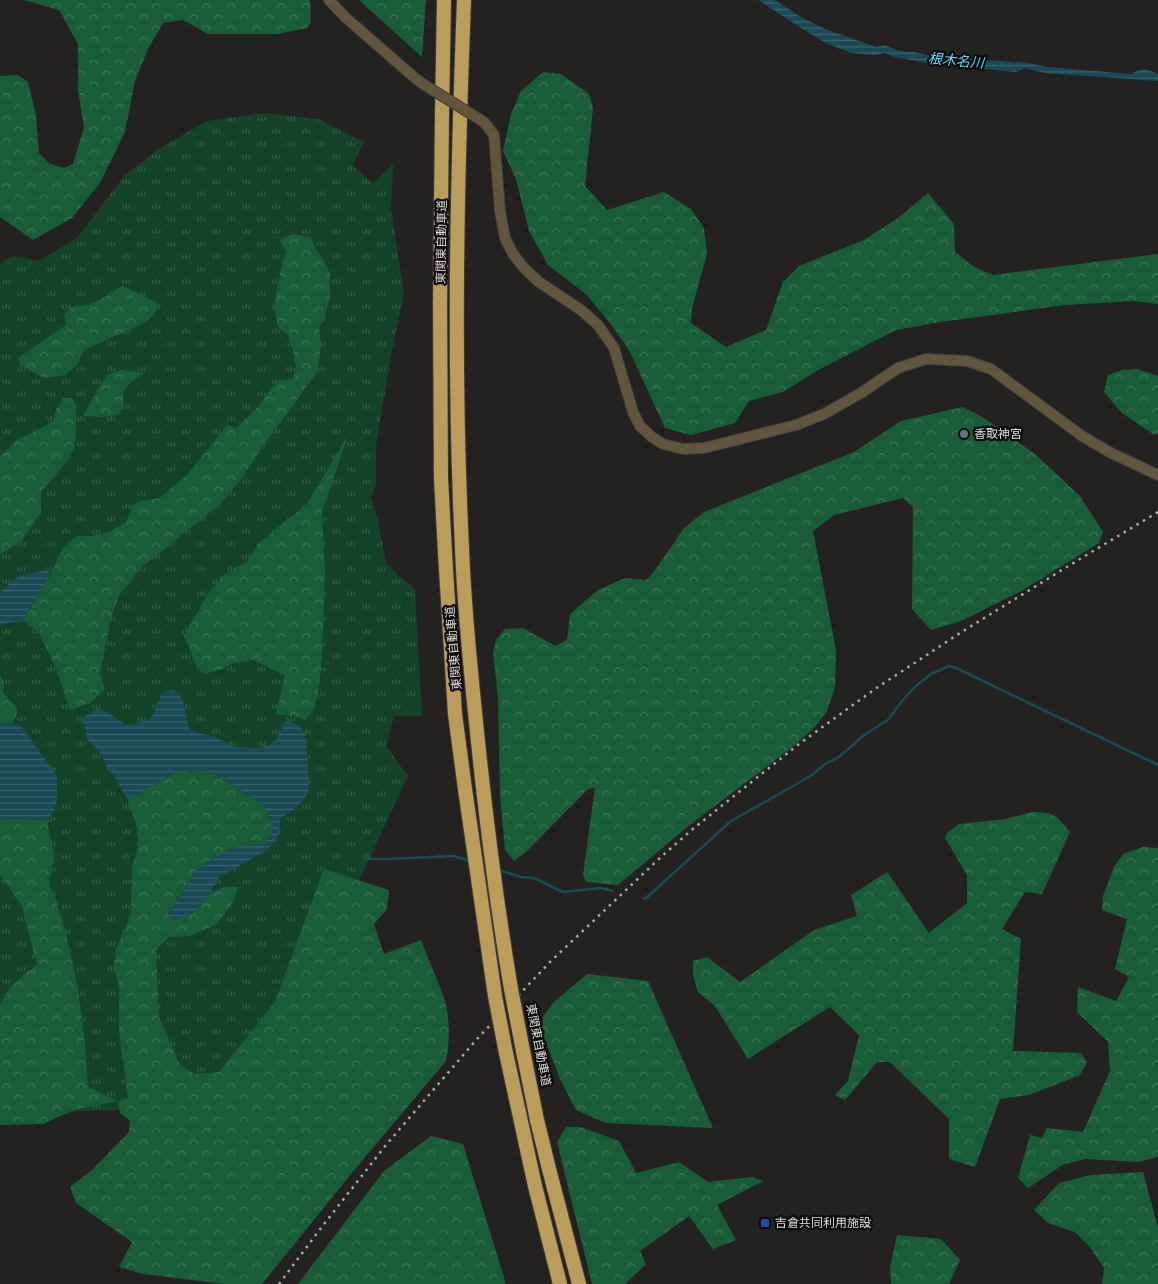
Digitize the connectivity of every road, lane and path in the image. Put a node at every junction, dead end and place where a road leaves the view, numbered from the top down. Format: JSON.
{"nodes":[{"id":1,"x":329,"y":0,"type":"edge"},
{"id":2,"x":444,"y":0,"type":"edge"},
{"id":3,"x":464,"y":0,"type":"edge"},
{"id":4,"x":1158,"y":475,"type":"edge"},
{"id":5,"x":560,"y":1284,"type":"edge"},
{"id":6,"x":579,"y":1284,"type":"edge"}],
"edges":[{"from":1,"to":4,"type":"street","bridge":true},
{"from":2,"to":5,"type":"highway","name":"東関東自動車道","bridge":true},
{"from":3,"to":6,"type":"highway","name":"東関東自動車道","bridge":true}]}
